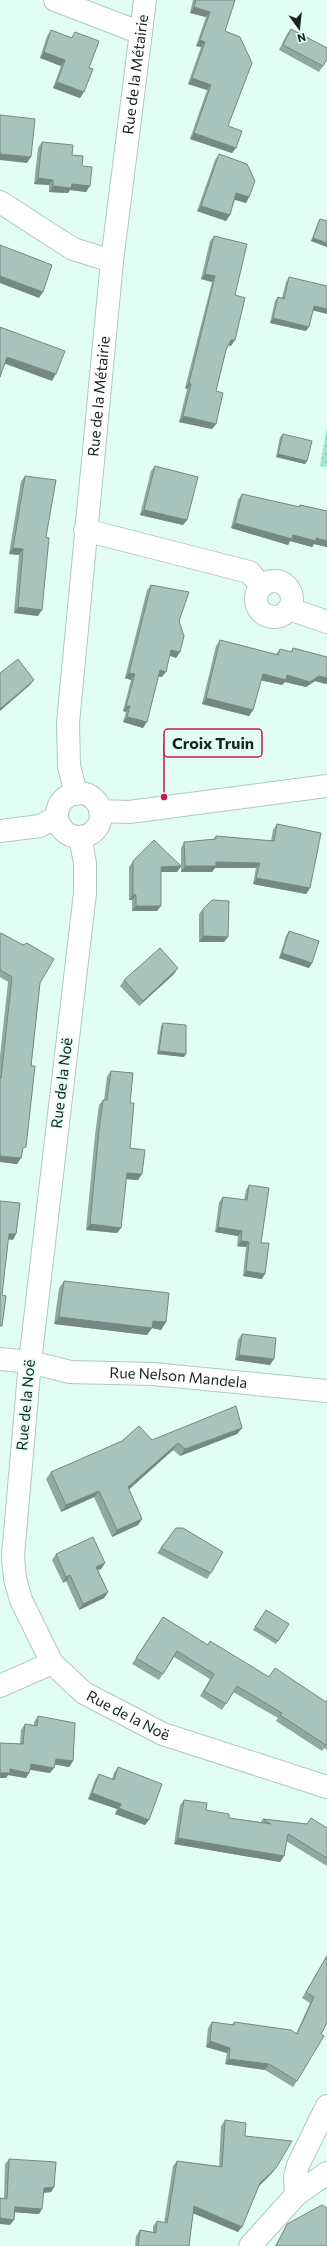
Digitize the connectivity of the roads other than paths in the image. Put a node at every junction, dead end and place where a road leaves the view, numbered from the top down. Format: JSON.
{"nodes":[{"id":1,"x":55,"y":0,"type":"edge"},
{"id":2,"x":145,"y":0,"type":"edge"},
{"id":3,"x":141,"y":33,"type":"junction"},
{"id":4,"x":0,"y":202,"type":"edge"},
{"id":5,"x":112,"y":261,"type":"junction"},
{"id":6,"x":85,"y":530,"type":"junction"},
{"id":7,"x":327,"y":622,"type":"edge"},
{"id":8,"x":327,"y":786,"type":"edge"},
{"id":9,"x":76,"y":794,"type":"junction"},
{"id":10,"x":100,"y":811,"type":"junction"},
{"id":11,"x":57,"y":817,"type":"junction"},
{"id":12,"x":0,"y":831,"type":"edge"},
{"id":13,"x":80,"y":837,"type":"junction"},
{"id":14,"x":0,"y":1359,"type":"edge"},
{"id":15,"x":30,"y":1362,"type":"junction"},
{"id":16,"x":327,"y":1391,"type":"edge"},
{"id":17,"x":52,"y":1663,"type":"junction"},
{"id":18,"x":0,"y":1686,"type":"edge"},
{"id":19,"x":327,"y":1787,"type":"edge"},
{"id":20,"x":327,"y":2106,"type":"edge"},
{"id":21,"x":327,"y":2174,"type":"edge"},
{"id":22,"x":296,"y":2195,"type":"junction"},
{"id":23,"x":250,"y":2246,"type":"edge"}],
"edges":[{"from":1,"to":3,"type":"street"},
{"from":2,"to":3,"type":"street","name":"Rue de la Métairie"},
{"from":3,"to":5,"type":"street","name":"Rue de la Métairie"},
{"from":4,"to":5,"type":"street"},
{"from":5,"to":6,"type":"street","name":"Rue de la Métairie"},
{"from":6,"to":7,"type":"street"},
{"from":6,"to":9,"type":"street","name":"Rue de la Métairie"},
{"from":8,"to":10,"type":"street"},
{"from":9,"to":10,"type":"street"},
{"from":9,"to":11,"type":"street"},
{"from":10,"to":13,"type":"street"},
{"from":11,"to":12,"type":"street"},
{"from":11,"to":13,"type":"street"},
{"from":13,"to":15,"type":"street","name":"Rue de la Noë"},
{"from":14,"to":15,"type":"street","name":"Rue Nelson Mandela"},
{"from":15,"to":16,"type":"street","name":"Rue Nelson Mandela"},
{"from":15,"to":17,"type":"street","name":"Rue de la Noë"},
{"from":17,"to":18,"type":"street"},
{"from":17,"to":19,"type":"street","name":"Rue de la Noë"},
{"from":20,"to":22,"type":"street"},
{"from":21,"to":22,"type":"street"},
{"from":22,"to":23,"type":"street"}]}
